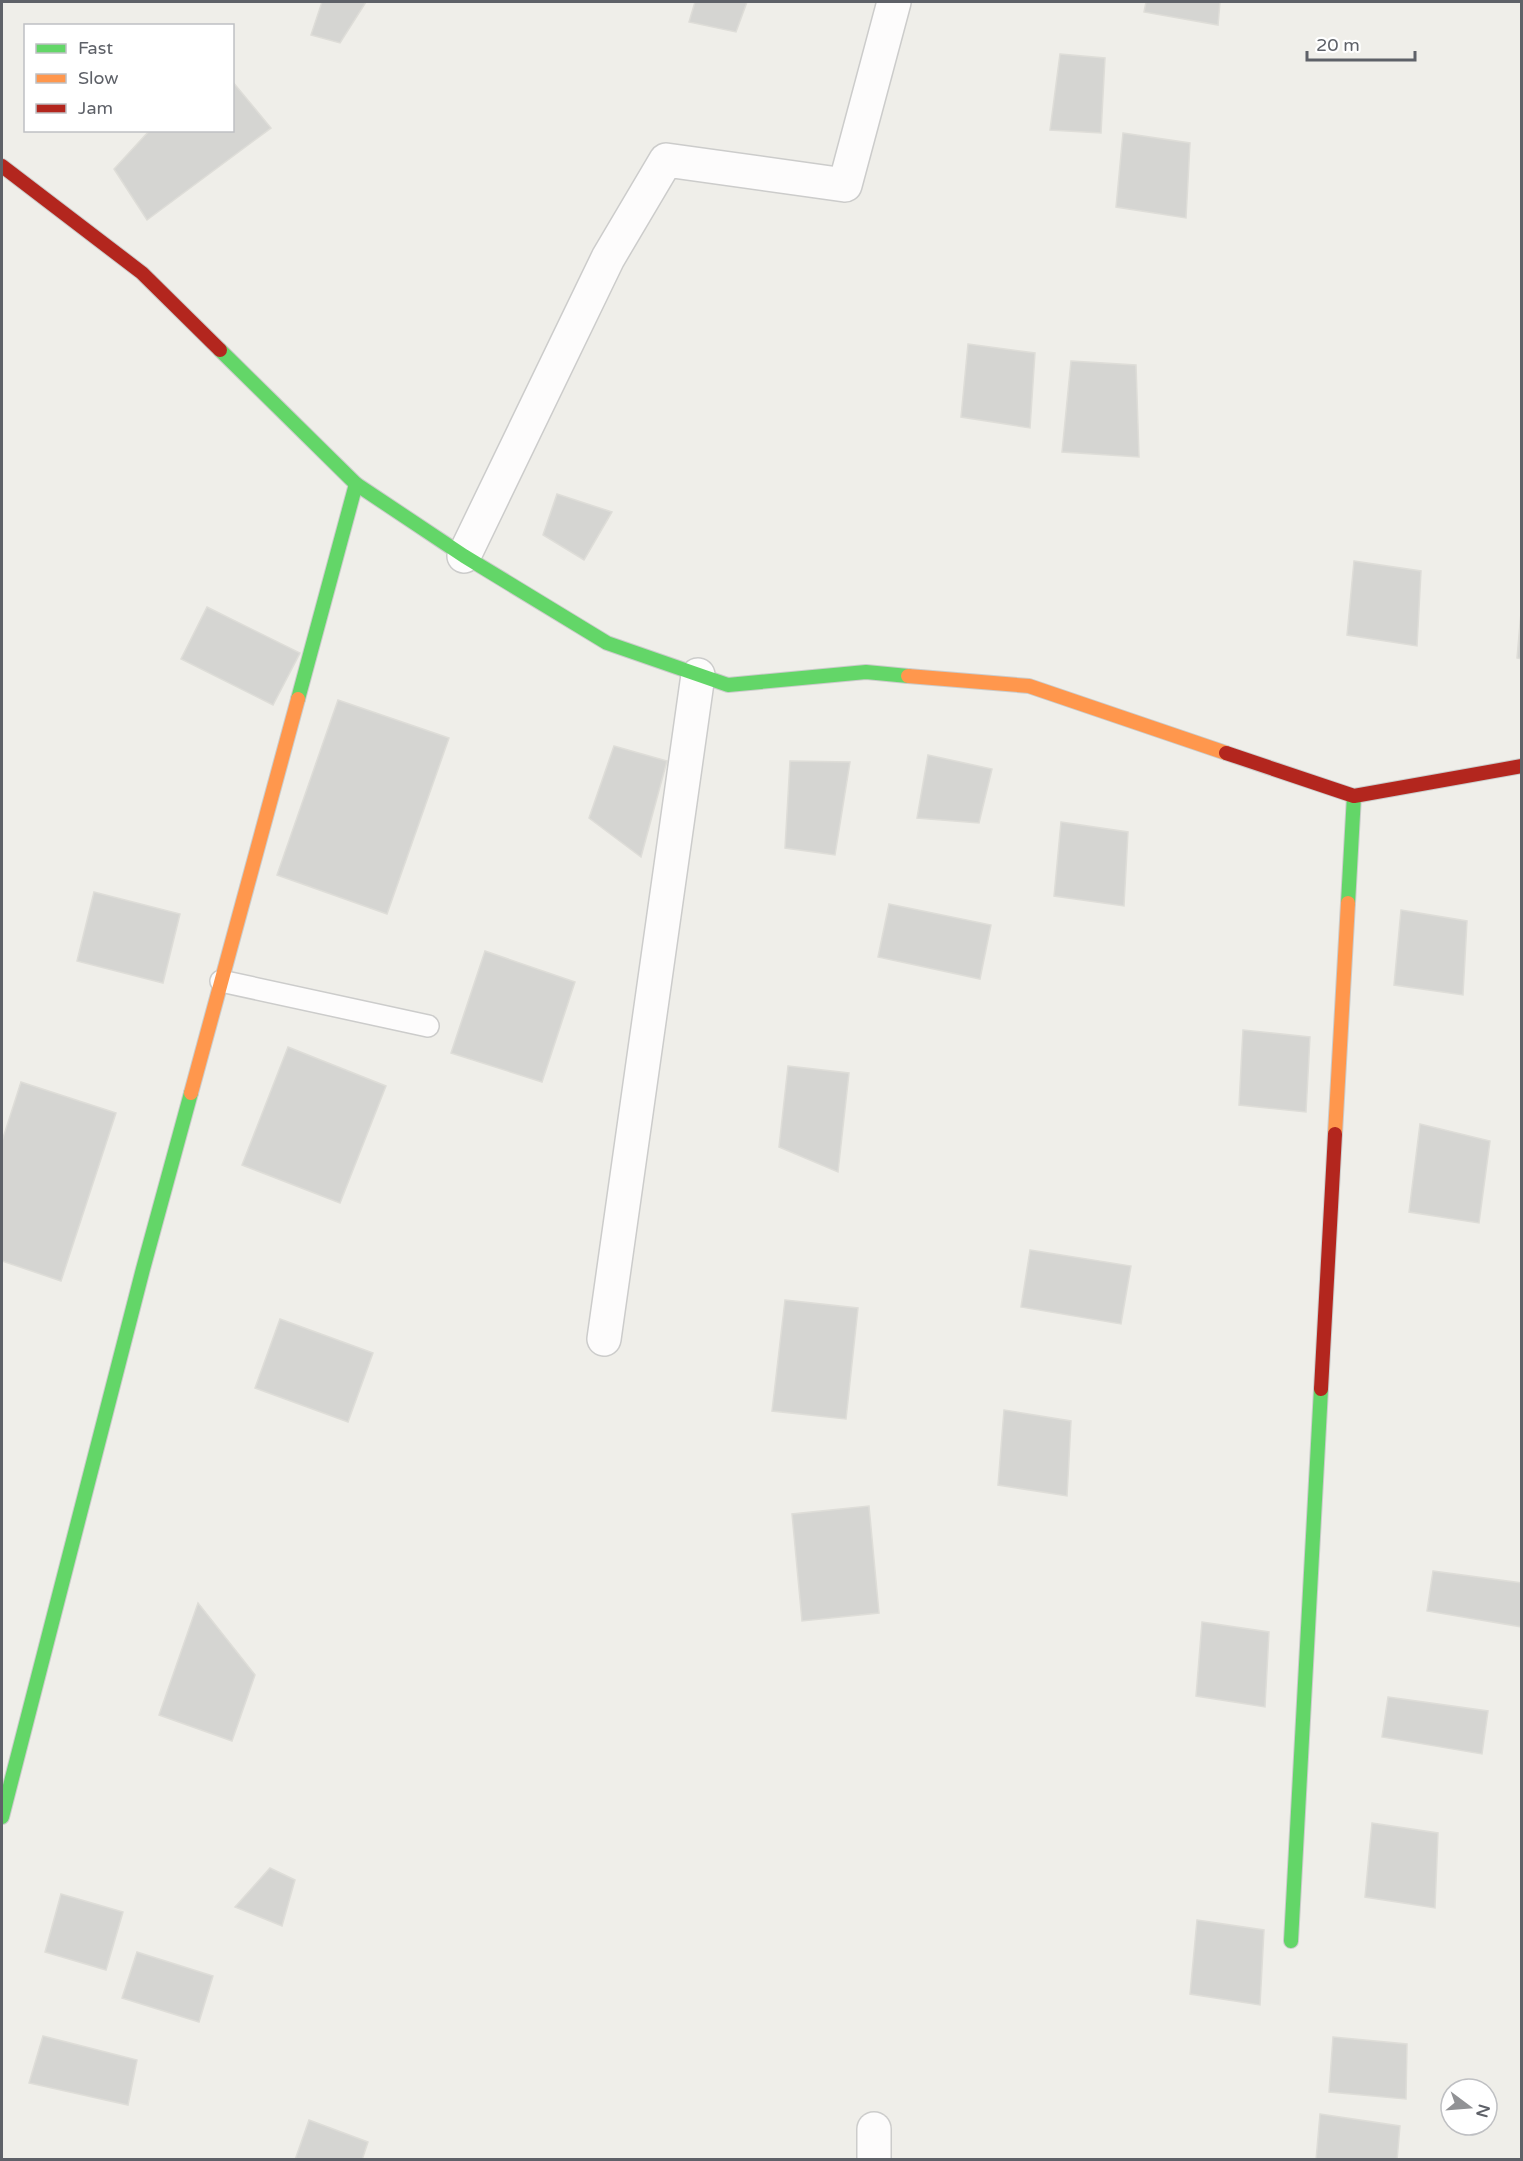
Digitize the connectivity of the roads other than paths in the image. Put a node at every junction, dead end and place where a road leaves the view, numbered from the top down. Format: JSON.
{"nodes":[{"id":1,"x":894,"y":2,"type":"edge"},
{"id":2,"x":2,"y":166,"type":"edge"},
{"id":3,"x":357,"y":484,"type":"junction"},
{"id":4,"x":464,"y":556,"type":"junction"},
{"id":5,"x":698,"y":675,"type":"junction"},
{"id":6,"x":1521,"y":766,"type":"edge"},
{"id":7,"x":1353,"y":796,"type":"junction"},
{"id":8,"x":221,"y":981,"type":"junction"},
{"id":9,"x":428,"y":1026,"type":"dead end"},
{"id":10,"x":604,"y":1339,"type":"dead end"},
{"id":11,"x":2,"y":1817,"type":"edge"},
{"id":12,"x":1291,"y":1941,"type":"dead end"}],
"edges":[{"from":1,"to":4,"type":"street"},
{"from":2,"to":3,"type":"street"},
{"from":3,"to":4,"type":"street"},
{"from":3,"to":8,"type":"street"},
{"from":4,"to":5,"type":"street"},
{"from":5,"to":7,"type":"street"},
{"from":5,"to":10,"type":"street"},
{"from":6,"to":7,"type":"street"},
{"from":7,"to":12,"type":"street"},
{"from":8,"to":9,"type":"lane"},
{"from":8,"to":11,"type":"street"}]}
